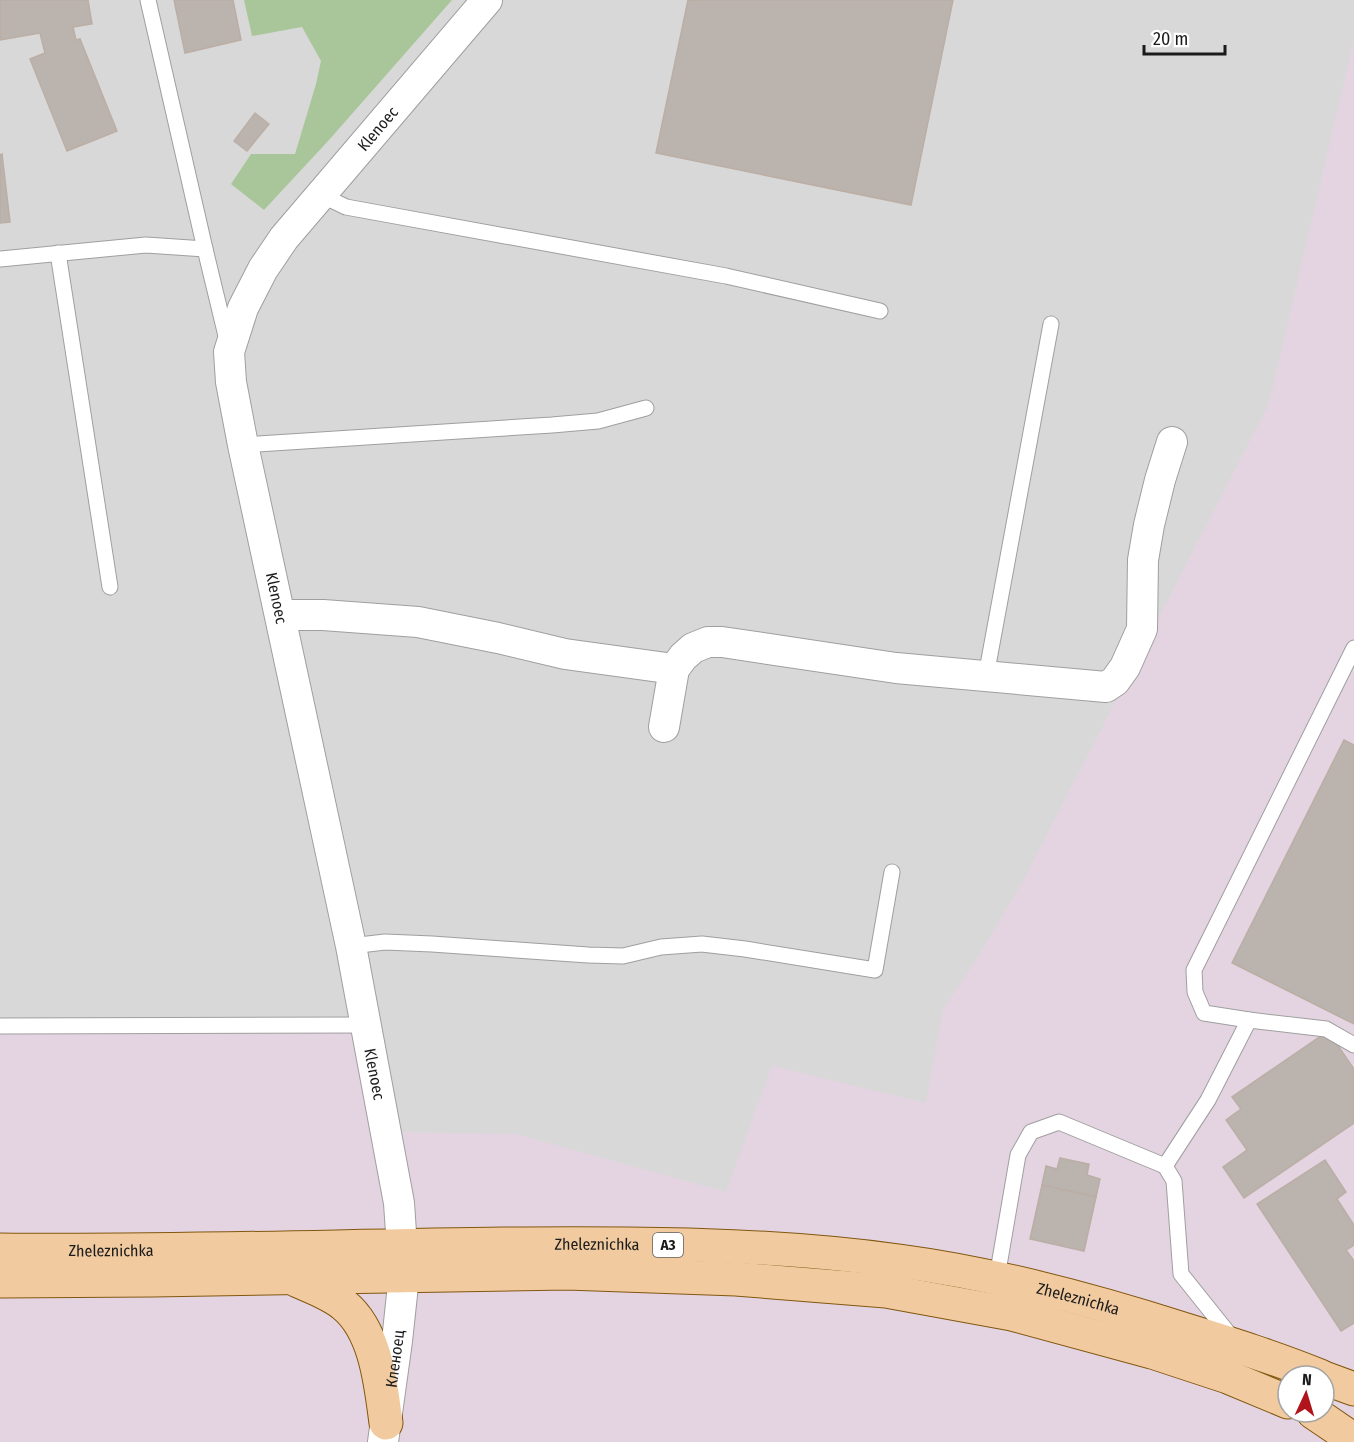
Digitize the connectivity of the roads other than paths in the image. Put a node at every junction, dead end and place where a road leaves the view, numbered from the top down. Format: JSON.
{"nodes":[{"id":1,"x":148,"y":0,"type":"edge"},
{"id":2,"x":487,"y":0,"type":"edge"},
{"id":3,"x":321,"y":195,"type":"junction"},
{"id":4,"x":205,"y":249,"type":"junction"},
{"id":5,"x":58,"y":253,"type":"junction"},
{"id":6,"x":0,"y":259,"type":"edge"},
{"id":7,"x":880,"y":311,"type":"dead end"},
{"id":8,"x":1051,"y":324,"type":"dead end"},
{"id":9,"x":230,"y":352,"type":"junction"},
{"id":10,"x":645,"y":408,"type":"dead end"},
{"id":11,"x":1172,"y":442,"type":"dead end"},
{"id":12,"x":243,"y":446,"type":"junction"},
{"id":13,"x":110,"y":587,"type":"dead end"},
{"id":14,"x":280,"y":615,"type":"junction"},
{"id":15,"x":1354,"y":648,"type":"edge"},
{"id":16,"x":674,"y":669,"type":"junction"},
{"id":17,"x":986,"y":676,"type":"junction"},
{"id":18,"x":664,"y":727,"type":"dead end"},
{"id":19,"x":892,"y":872,"type":"dead end"},
{"id":20,"x":351,"y":946,"type":"junction"},
{"id":21,"x":1249,"y":1020,"type":"junction"},
{"id":22,"x":366,"y":1025,"type":"junction"},
{"id":23,"x":0,"y":1026,"type":"edge"},
{"id":24,"x":1354,"y":1044,"type":"edge"},
{"id":25,"x":1165,"y":1166,"type":"junction"},
{"id":26,"x":0,"y":1250,"type":"edge"},
{"id":27,"x":403,"y":1260,"type":"junction"},
{"id":28,"x":997,"y":1277,"type":"junction"},
{"id":29,"x":291,"y":1278,"type":"junction"},
{"id":30,"x":0,"y":1281,"type":"edge"},
{"id":31,"x":1239,"y":1347,"type":"junction"},
{"id":32,"x":1288,"y":1364,"type":"edge"},
{"id":33,"x":1336,"y":1382,"type":"edge"},
{"id":34,"x":1354,"y":1389,"type":"edge"},
{"id":35,"x":1276,"y":1397,"type":"edge"},
{"id":36,"x":1319,"y":1424,"type":"edge"},
{"id":37,"x":1329,"y":1424,"type":"edge"},
{"id":38,"x":384,"y":1432,"type":"edge"},
{"id":39,"x":1354,"y":1440,"type":"edge"},
{"id":40,"x":1333,"y":1442,"type":"edge"}],
"edges":[{"from":1,"to":4,"type":"lane"},
{"from":2,"to":3,"type":"street","name":"Klenoec"},
{"from":3,"to":7,"type":"lane"},
{"from":3,"to":9,"type":"street","name":"Klenoec"},
{"from":4,"to":5,"type":"lane"},
{"from":4,"to":9,"type":"lane"},
{"from":5,"to":6,"type":"lane"},
{"from":5,"to":13,"type":"lane"},
{"from":8,"to":17,"type":"lane"},
{"from":9,"to":12,"type":"street","name":"Klenoec"},
{"from":10,"to":12,"type":"lane"},
{"from":11,"to":17,"type":"street"},
{"from":12,"to":14,"type":"street","name":"Klenoec"},
{"from":14,"to":16,"type":"street"},
{"from":14,"to":20,"type":"street","name":"Klenoec"},
{"from":15,"to":21,"type":"lane"},
{"from":16,"to":17,"type":"street"},
{"from":16,"to":18,"type":"street"},
{"from":19,"to":20,"type":"lane"},
{"from":20,"to":22,"type":"street","name":"Klenoec"},
{"from":21,"to":24,"type":"lane"},
{"from":21,"to":25,"type":"lane"},
{"from":22,"to":23,"type":"lane"},
{"from":22,"to":27,"type":"street","name":"Klenoec"},
{"from":25,"to":28,"type":"lane"},
{"from":25,"to":31,"type":"lane"},
{"from":26,"to":27,"type":"main road","name":"Zheleznichka","number":"A3"},
{"from":27,"to":28,"type":"main road","name":"Zheleznichka","number":"A3"},
{"from":27,"to":29,"type":"main road","name":"Zheleznichka","number":"A3"},
{"from":27,"to":35,"type":"main road","name":"Zheleznichka","number":"A3"},
{"from":27,"to":38,"type":"street","name":"Кленоец"},
{"from":28,"to":31,"type":"main road","name":"Zheleznichka","number":"A3"},
{"from":29,"to":30,"type":"main road","name":"Zheleznichka","number":"A3"},
{"from":29,"to":38,"type":"main road"},
{"from":31,"to":32,"type":"main road","name":"Zheleznichka","number":"A3"},
{"from":33,"to":34,"type":"main road"},
{"from":36,"to":40,"type":"street"},
{"from":37,"to":39,"type":"main road","name":"Zheleznichka","number":"A3"}]}
